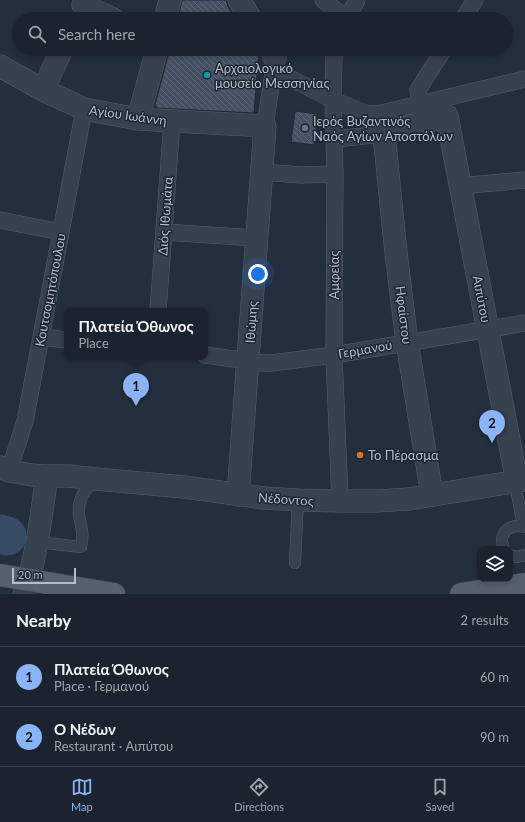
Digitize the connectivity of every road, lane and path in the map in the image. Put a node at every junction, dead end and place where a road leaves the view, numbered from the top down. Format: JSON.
{"nodes":[{"id":1,"x":170,"y":0,"type":"edge"},
{"id":2,"x":239,"y":0,"type":"edge"},
{"id":3,"x":323,"y":0,"type":"edge"},
{"id":4,"x":357,"y":0,"type":"edge"},
{"id":5,"x":475,"y":0,"type":"edge"},
{"id":6,"x":82,"y":8,"type":"edge"},
{"id":7,"x":93,"y":12,"type":"edge"},
{"id":8,"x":167,"y":12,"type":"edge"},
{"id":9,"x":247,"y":12,"type":"edge"},
{"id":10,"x":338,"y":12,"type":"edge"},
{"id":11,"x":351,"y":12,"type":"edge"},
{"id":12,"x":467,"y":12,"type":"edge"},
{"id":13,"x":59,"y":56,"type":"edge"},
{"id":14,"x":155,"y":56,"type":"edge"},
{"id":15,"x":334,"y":56,"type":"edge"},
{"id":16,"x":440,"y":56,"type":"edge"},
{"id":17,"x":273,"y":59,"type":"edge"},
{"id":18,"x":0,"y":66,"type":"edge"},
{"id":19,"x":525,"y":79,"type":"edge"},
{"id":20,"x":43,"y":90,"type":"junction"},
{"id":21,"x":333,"y":100,"type":"junction"},
{"id":22,"x":84,"y":108,"type":"junction"},
{"id":23,"x":421,"y":113,"type":"junction"},
{"id":24,"x":138,"y":118,"type":"junction"},
{"id":25,"x":172,"y":121,"type":"junction"},
{"id":26,"x":265,"y":126,"type":"junction"},
{"id":27,"x":384,"y":134,"type":"junction"},
{"id":28,"x":334,"y":139,"type":"junction"},
{"id":29,"x":262,"y":172,"type":"junction"},
{"id":30,"x":335,"y":174,"type":"junction"},
{"id":31,"x":525,"y":180,"type":"edge"},
{"id":32,"x":460,"y":186,"type":"junction"},
{"id":33,"x":0,"y":220,"type":"edge"},
{"id":34,"x":61,"y":232,"type":"junction"},
{"id":35,"x":164,"y":232,"type":"junction"},
{"id":36,"x":257,"y":238,"type":"junction"},
{"id":37,"x":158,"y":308,"type":"edge"},
{"id":38,"x":525,"y":323,"type":"edge"},
{"id":39,"x":488,"y":329,"type":"junction"},
{"id":40,"x":41,"y":337,"type":"junction"},
{"id":41,"x":64,"y":340,"type":"edge"},
{"id":42,"x":407,"y":342,"type":"junction"},
{"id":43,"x":208,"y":355,"type":"edge"},
{"id":44,"x":334,"y":355,"type":"junction"},
{"id":45,"x":248,"y":361,"type":"junction"},
{"id":46,"x":4,"y":469,"type":"edge"},
{"id":47,"x":47,"y":476,"type":"junction"},
{"id":48,"x":96,"y":479,"type":"junction"},
{"id":49,"x":519,"y":482,"type":"edge"},
{"id":50,"x":238,"y":495,"type":"junction"},
{"id":51,"x":432,"y":495,"type":"junction"},
{"id":52,"x":298,"y":500,"type":"junction"},
{"id":53,"x":340,"y":501,"type":"junction"},
{"id":54,"x":524,"y":527,"type":"edge"},
{"id":55,"x":37,"y":542,"type":"junction"},
{"id":56,"x":503,"y":546,"type":"edge"},
{"id":57,"x":525,"y":555,"type":"edge"},
{"id":58,"x":513,"y":556,"type":"edge"},
{"id":59,"x":295,"y":563,"type":"dead end"},
{"id":60,"x":0,"y":575,"type":"edge"},
{"id":61,"x":525,"y":584,"type":"edge"},
{"id":62,"x":26,"y":587,"type":"edge"},
{"id":63,"x":114,"y":594,"type":"edge"},
{"id":64,"x":461,"y":594,"type":"edge"}],
"edges":[{"from":1,"to":8,"type":"street"},
{"from":2,"to":9,"type":"street"},
{"from":3,"to":10,"type":"street"},
{"from":4,"to":11,"type":"street"},
{"from":5,"to":12,"type":"street"},
{"from":6,"to":7,"type":"street"},
{"from":13,"to":20,"type":"street"},
{"from":14,"to":24,"type":"street"},
{"from":15,"to":21,"type":"street","name":"Αμφείας"},
{"from":16,"to":23,"type":"street"},
{"from":17,"to":21,"type":"street"},
{"from":17,"to":26,"type":"street"},
{"from":18,"to":20,"type":"street","name":"Αγίου Ιωάννη"},
{"from":19,"to":23,"type":"street"},
{"from":20,"to":22,"type":"street","name":"Αγίου Ιωάννη"},
{"from":21,"to":23,"type":"street"},
{"from":21,"to":28,"type":"street","name":"Αμφείας"},
{"from":22,"to":24,"type":"street","name":"Αγίου Ιωάννη"},
{"from":22,"to":34,"type":"street","name":"Κουτσομητόπουλου"},
{"from":23,"to":27,"type":"street"},
{"from":23,"to":32,"type":"street","name":"Αιπύτου"},
{"from":24,"to":25,"type":"street","name":"Αγίου Ιωάννη"},
{"from":25,"to":26,"type":"street","name":"Αγίου Ιωάννη"},
{"from":25,"to":35,"type":"street","name":"Διός Ιθωμάτα"},
{"from":26,"to":29,"type":"street","name":"Ιθώμης"},
{"from":27,"to":28,"type":"street"},
{"from":27,"to":42,"type":"street","name":"Ηφαίστου"},
{"from":28,"to":30,"type":"street","name":"Αμφείας"},
{"from":29,"to":30,"type":"street"},
{"from":29,"to":36,"type":"street","name":"Ιθώμης"},
{"from":30,"to":44,"type":"street","name":"Αμφείας"},
{"from":31,"to":32,"type":"street"},
{"from":32,"to":39,"type":"street","name":"Αιπύτου"},
{"from":33,"to":34,"type":"street"},
{"from":34,"to":40,"type":"street","name":"Κουτσομητόπουλου"},
{"from":35,"to":36,"type":"street"},
{"from":35,"to":37,"type":"street","name":"Διός Ιθωμάτα"},
{"from":36,"to":45,"type":"street","name":"Ιθώμης"},
{"from":38,"to":39,"type":"street","name":"Γερμανού"},
{"from":39,"to":42,"type":"street","name":"Γερμανού"},
{"from":39,"to":49,"type":"street","name":"Αιπύτου"},
{"from":40,"to":41,"type":"street"},
{"from":40,"to":46,"type":"street","name":"Κουτσομητόπουλου"},
{"from":42,"to":44,"type":"street","name":"Γερμανού"},
{"from":42,"to":51,"type":"street","name":"Ηφαίστου"},
{"from":43,"to":45,"type":"street","name":"Γερμανού"},
{"from":44,"to":45,"type":"street","name":"Γερμανού"},
{"from":44,"to":53,"type":"street","name":"Αμφείας"},
{"from":45,"to":50,"type":"street","name":"Ιθώμης"},
{"from":46,"to":47,"type":"street","name":"Νέδοντος"},
{"from":47,"to":48,"type":"street","name":"Νέδοντος"},
{"from":47,"to":55,"type":"street"},
{"from":48,"to":50,"type":"street","name":"Νέδοντος"},
{"from":48,"to":55,"type":"lane"},
{"from":49,"to":51,"type":"street","name":"Νέδοντος"},
{"from":49,"to":54,"type":"lane"},
{"from":50,"to":52,"type":"street","name":"Νέδοντος"},
{"from":51,"to":53,"type":"street","name":"Νέδοντος"},
{"from":52,"to":53,"type":"street","name":"Νέδοντος"},
{"from":52,"to":59,"type":"lane"},
{"from":54,"to":56,"type":"lane"},
{"from":55,"to":62,"type":"street"},
{"from":57,"to":58,"type":"lane"},
{"from":60,"to":62,"type":"main road"},
{"from":61,"to":64,"type":"main road"},
{"from":62,"to":63,"type":"main road"}]}
